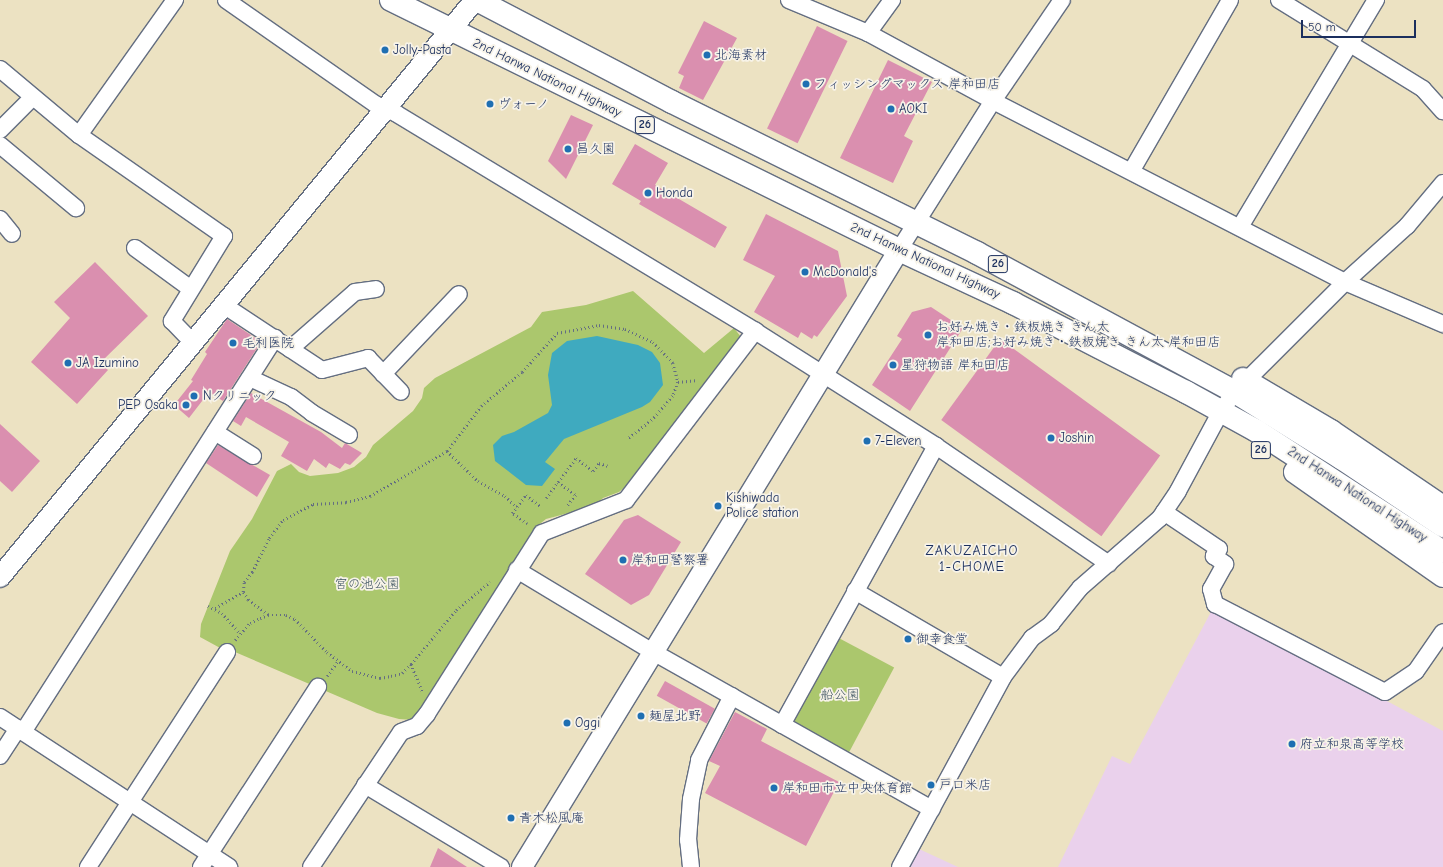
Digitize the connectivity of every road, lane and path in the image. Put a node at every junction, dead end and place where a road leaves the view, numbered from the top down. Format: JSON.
{"nodes":[{"id":1,"x":175,"y":0,"type":"edge"},
{"id":2,"x":226,"y":0,"type":"edge"},
{"id":3,"x":391,"y":0,"type":"edge"},
{"id":4,"x":476,"y":0,"type":"edge"},
{"id":5,"x":789,"y":0,"type":"edge"},
{"id":6,"x":892,"y":0,"type":"edge"},
{"id":7,"x":1062,"y":0,"type":"edge"},
{"id":8,"x":1230,"y":0,"type":"edge"},
{"id":9,"x":1279,"y":0,"type":"edge"},
{"id":10,"x":1376,"y":0,"type":"edge"},
{"id":11,"x":450,"y":31,"type":"junction"},
{"id":12,"x":868,"y":33,"type":"junction"},
{"id":13,"x":1348,"y":45,"type":"junction"},
{"id":14,"x":0,"y":69,"type":"edge"},
{"id":15,"x":32,"y":98,"type":"junction"},
{"id":16,"x":993,"y":101,"type":"junction"},
{"id":17,"x":387,"y":109,"type":"junction"},
{"id":18,"x":1443,"y":110,"type":"edge"},
{"id":19,"x":0,"y":130,"type":"edge"},
{"id":20,"x":79,"y":135,"type":"junction"},
{"id":21,"x":0,"y":145,"type":"edge"},
{"id":22,"x":1132,"y":170,"type":"junction"},
{"id":23,"x":1443,"y":183,"type":"edge"},
{"id":24,"x":76,"y":208,"type":"dead end"},
{"id":25,"x":0,"y":219,"type":"edge"},
{"id":26,"x":916,"y":225,"type":"junction"},
{"id":27,"x":1240,"y":227,"type":"junction"},
{"id":28,"x":12,"y":234,"type":"dead end"},
{"id":29,"x":135,"y":248,"type":"dead end"},
{"id":30,"x":899,"y":250,"type":"junction"},
{"id":31,"x":1345,"y":282,"type":"junction"},
{"id":32,"x":192,"y":289,"type":"junction"},
{"id":33,"x":376,"y":289,"type":"dead end"},
{"id":34,"x":459,"y":294,"type":"dead end"},
{"id":35,"x":225,"y":306,"type":"junction"},
{"id":36,"x":1443,"y":324,"type":"edge"},
{"id":37,"x":755,"y":331,"type":"junction"},
{"id":38,"x":275,"y":338,"type":"junction"},
{"id":39,"x":193,"y":343,"type":"junction"},
{"id":40,"x":290,"y":349,"type":"junction"},
{"id":41,"x":383,"y":374,"type":"junction"},
{"id":42,"x":823,"y":375,"type":"junction"},
{"id":43,"x":250,"y":378,"type":"junction"},
{"id":44,"x":1240,"y":387,"type":"junction"},
{"id":45,"x":401,"y":392,"type":"dead end"},
{"id":46,"x":1218,"y":417,"type":"junction"},
{"id":47,"x":215,"y":432,"type":"junction"},
{"id":48,"x":350,"y":435,"type":"dead end"},
{"id":49,"x":628,"y":439,"type":"dead end"},
{"id":50,"x":936,"y":446,"type":"junction"},
{"id":51,"x":447,"y":451,"type":"junction"},
{"id":52,"x":253,"y":456,"type":"dead end"},
{"id":53,"x":608,"y":466,"type":"dead end"},
{"id":54,"x":558,"y":482,"type":"junction"},
{"id":55,"x":546,"y":498,"type":"dead end"},
{"id":56,"x":540,"y":506,"type":"dead end"},
{"id":57,"x":517,"y":507,"type":"junction"},
{"id":58,"x":1443,"y":507,"type":"edge"},
{"id":59,"x":563,"y":511,"type":"dead end"},
{"id":60,"x":1164,"y":512,"type":"junction"},
{"id":61,"x":527,"y":524,"type":"dead end"},
{"id":62,"x":1443,"y":526,"type":"edge"},
{"id":63,"x":1443,"y":552,"type":"edge"},
{"id":64,"x":1109,"y":564,"type":"junction"},
{"id":65,"x":517,"y":570,"type":"junction"},
{"id":66,"x":1443,"y":576,"type":"edge"},
{"id":67,"x":0,"y":577,"type":"edge"},
{"id":68,"x":490,"y":582,"type":"dead end"},
{"id":69,"x":854,"y":591,"type":"junction"},
{"id":70,"x":243,"y":592,"type":"junction"},
{"id":71,"x":208,"y":606,"type":"dead end"},
{"id":72,"x":214,"y":608,"type":"junction"},
{"id":73,"x":268,"y":615,"type":"junction"},
{"id":74,"x":1443,"y":632,"type":"edge"},
{"id":75,"x":240,"y":633,"type":"junction"},
{"id":76,"x":227,"y":652,"type":"joint"},
{"id":77,"x":653,"y":652,"type":"junction"},
{"id":78,"x":411,"y":664,"type":"junction"},
{"id":79,"x":1003,"y":677,"type":"junction"},
{"id":80,"x":318,"y":688,"type":"dead end"},
{"id":81,"x":732,"y":696,"type":"junction"},
{"id":82,"x":434,"y":704,"type":"junction"},
{"id":83,"x":0,"y":717,"type":"edge"},
{"id":84,"x":782,"y":726,"type":"junction"},
{"id":85,"x":21,"y":730,"type":"junction"},
{"id":86,"x":0,"y":756,"type":"edge"},
{"id":87,"x":365,"y":785,"type":"junction"},
{"id":88,"x":131,"y":803,"type":"junction"},
{"id":89,"x":932,"y":809,"type":"junction"},
{"id":90,"x":205,"y":861,"type":"edge"},
{"id":91,"x":88,"y":867,"type":"edge"},
{"id":92,"x":229,"y":867,"type":"edge"},
{"id":93,"x":312,"y":867,"type":"edge"},
{"id":94,"x":500,"y":867,"type":"edge"},
{"id":95,"x":522,"y":867,"type":"edge"},
{"id":96,"x":691,"y":867,"type":"edge"},
{"id":97,"x":900,"y":867,"type":"edge"}],
"edges":[{"from":1,"to":20,"type":"street"},
{"from":2,"to":17,"type":"street"},
{"from":3,"to":11,"type":"highway","name":"2nd Hanwa National Highway","number":"26"},
{"from":4,"to":11,"type":"street"},
{"from":4,"to":26,"type":"highway","number":"26"},
{"from":5,"to":12,"type":"street"},
{"from":6,"to":12,"type":"street"},
{"from":7,"to":16,"type":"street"},
{"from":8,"to":22,"type":"street"},
{"from":9,"to":13,"type":"street"},
{"from":10,"to":13,"type":"street"},
{"from":11,"to":17,"type":"street"},
{"from":11,"to":30,"type":"highway","name":"2nd Hanwa National Highway","number":"26"},
{"from":12,"to":16,"type":"street"},
{"from":13,"to":18,"type":"street"},
{"from":13,"to":27,"type":"street"},
{"from":14,"to":15,"type":"street"},
{"from":15,"to":19,"type":"street"},
{"from":15,"to":20,"type":"street"},
{"from":16,"to":22,"type":"street"},
{"from":16,"to":26,"type":"street"},
{"from":17,"to":35,"type":"street"},
{"from":17,"to":37,"type":"street"},
{"from":20,"to":32,"type":"street"},
{"from":21,"to":24,"type":"street"},
{"from":22,"to":27,"type":"street"},
{"from":23,"to":31,"type":"street"},
{"from":25,"to":28,"type":"street"},
{"from":26,"to":30,"type":"street"},
{"from":26,"to":44,"type":"highway","number":"26"},
{"from":27,"to":31,"type":"street"},
{"from":29,"to":32,"type":"street"},
{"from":30,"to":42,"type":"street"},
{"from":30,"to":46,"type":"highway","name":"2nd Hanwa National Highway","number":"26"},
{"from":31,"to":36,"type":"street"},
{"from":31,"to":44,"type":"street"},
{"from":32,"to":39,"type":"street"},
{"from":33,"to":40,"type":"street"},
{"from":34,"to":41,"type":"street"},
{"from":35,"to":38,"type":"street"},
{"from":35,"to":39,"type":"street"},
{"from":37,"to":42,"type":"street"},
{"from":37,"to":65,"type":"street"},
{"from":38,"to":40,"type":"street"},
{"from":38,"to":43,"type":"street"},
{"from":39,"to":67,"type":"street"},
{"from":40,"to":41,"type":"street"},
{"from":41,"to":45,"type":"street"},
{"from":42,"to":50,"type":"street"},
{"from":42,"to":77,"type":"street"},
{"from":43,"to":47,"type":"street"},
{"from":43,"to":48,"type":"street"},
{"from":44,"to":46,"type":"street"},
{"from":44,"to":58,"type":"highway","number":"26"},
{"from":44,"to":62,"type":"highway","name":"2nd Hanwa National Highway","number":"26"},
{"from":46,"to":60,"type":"street"},
{"from":46,"to":63,"type":"highway","name":"2nd Hanwa National Highway","number":"26"},
{"from":46,"to":66,"type":"highway","number":"26"},
{"from":47,"to":52,"type":"street"},
{"from":47,"to":85,"type":"street"},
{"from":49,"to":51,"type":"path"},
{"from":50,"to":64,"type":"street"},
{"from":50,"to":69,"type":"street"},
{"from":51,"to":57,"type":"path"},
{"from":51,"to":70,"type":"path"},
{"from":53,"to":54,"type":"path"},
{"from":54,"to":55,"type":"path"},
{"from":54,"to":59,"type":"path"},
{"from":56,"to":57,"type":"path"},
{"from":57,"to":61,"type":"path"},
{"from":60,"to":64,"type":"street"},
{"from":60,"to":74,"type":"street"},
{"from":64,"to":79,"type":"street"},
{"from":65,"to":77,"type":"street"},
{"from":65,"to":82,"type":"street"},
{"from":68,"to":78,"type":"path"},
{"from":69,"to":79,"type":"street"},
{"from":69,"to":84,"type":"street"},
{"from":70,"to":72,"type":"path"},
{"from":70,"to":73,"type":"path"},
{"from":71,"to":72,"type":"path"},
{"from":72,"to":75,"type":"path"},
{"from":73,"to":75,"type":"path"},
{"from":73,"to":78,"type":"path"},
{"from":75,"to":76,"type":"path"},
{"from":76,"to":88,"type":"street"},
{"from":77,"to":81,"type":"street"},
{"from":77,"to":95,"type":"street"},
{"from":78,"to":82,"type":"path"},
{"from":79,"to":89,"type":"street"},
{"from":80,"to":90,"type":"street"},
{"from":81,"to":84,"type":"street"},
{"from":81,"to":96,"type":"street"},
{"from":82,"to":87,"type":"street"},
{"from":83,"to":85,"type":"street"},
{"from":84,"to":89,"type":"street"},
{"from":85,"to":86,"type":"street"},
{"from":85,"to":88,"type":"street"},
{"from":87,"to":93,"type":"street"},
{"from":87,"to":94,"type":"street"},
{"from":88,"to":90,"type":"street"},
{"from":88,"to":91,"type":"street"},
{"from":89,"to":97,"type":"street"},
{"from":90,"to":92,"type":"street"}]}
